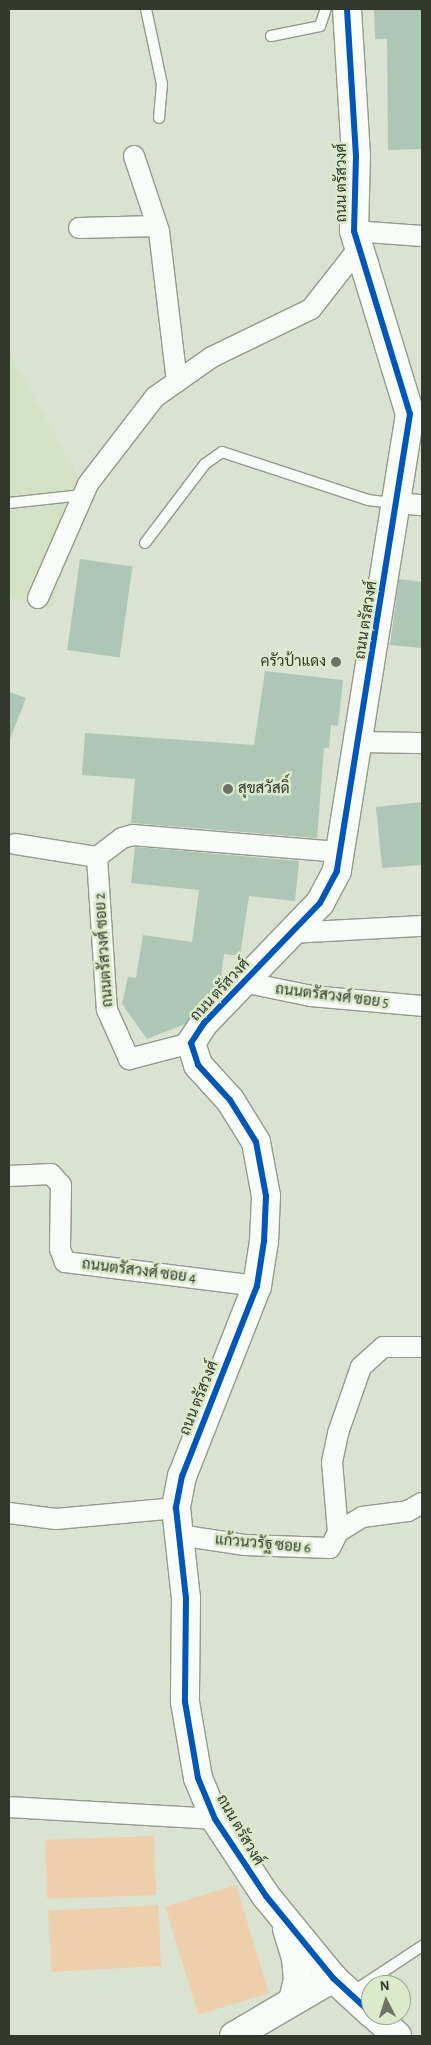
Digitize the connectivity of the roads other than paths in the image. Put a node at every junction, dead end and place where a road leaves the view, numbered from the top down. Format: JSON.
{"nodes":[{"id":1,"x":146,"y":9,"type":"edge"},
{"id":2,"x":326,"y":9,"type":"edge"},
{"id":3,"x":347,"y":9,"type":"edge"},
{"id":4,"x":271,"y":36,"type":"dead end"},
{"id":5,"x":159,"y":118,"type":"dead end"},
{"id":6,"x":134,"y":156,"type":"dead end"},
{"id":7,"x":157,"y":226,"type":"junction"},
{"id":8,"x":78,"y":228,"type":"dead end"},
{"id":9,"x":422,"y":236,"type":"edge"},
{"id":10,"x":356,"y":240,"type":"junction"},
{"id":11,"x":177,"y":382,"type":"junction"},
{"id":12,"x":415,"y":407,"type":"edge"},
{"id":13,"x":83,"y":496,"type":"junction"},
{"id":14,"x":9,"y":503,"type":"edge"},
{"id":15,"x":410,"y":504,"type":"edge"},
{"id":16,"x":145,"y":542,"type":"dead end"},
{"id":17,"x":38,"y":598,"type":"dead end"},
{"id":18,"x":358,"y":742,"type":"junction"},
{"id":19,"x":422,"y":743,"type":"edge"},
{"id":20,"x":15,"y":844,"type":"dead end"},
{"id":21,"x":340,"y":852,"type":"junction"},
{"id":22,"x":98,"y":857,"type":"junction"},
{"id":23,"x":422,"y":926,"type":"edge"},
{"id":24,"x":291,"y":933,"type":"junction"},
{"id":25,"x":243,"y":982,"type":"junction"},
{"id":26,"x":422,"y":1006,"type":"edge"},
{"id":27,"x":191,"y":1043,"type":"junction"},
{"id":28,"x":9,"y":1176,"type":"edge"},
{"id":29,"x":257,"y":1286,"type":"junction"},
{"id":30,"x":422,"y":1347,"type":"edge"},
{"id":31,"x":422,"y":1503,"type":"edge"},
{"id":32,"x":176,"y":1508,"type":"junction"},
{"id":33,"x":9,"y":1513,"type":"edge"},
{"id":34,"x":338,"y":1532,"type":"junction"},
{"id":35,"x":179,"y":1534,"type":"junction"},
{"id":36,"x":9,"y":1807,"type":"edge"},
{"id":37,"x":215,"y":1819,"type":"junction"},
{"id":38,"x":285,"y":1920,"type":"junction"},
{"id":39,"x":422,"y":1946,"type":"edge"},
{"id":40,"x":341,"y":1986,"type":"junction"},
{"id":41,"x":294,"y":2000,"type":"junction"},
{"id":42,"x":361,"y":2004,"type":"edge"},
{"id":43,"x":384,"y":2025,"type":"edge"},
{"id":44,"x":249,"y":2032,"type":"edge"},
{"id":45,"x":397,"y":2036,"type":"edge"}],
"edges":[{"from":1,"to":5,"type":"lane"},
{"from":2,"to":4,"type":"lane"},
{"from":3,"to":10,"type":"street","name":"ถนน ตรัสวงศ์"},
{"from":6,"to":7,"type":"street"},
{"from":7,"to":8,"type":"street"},
{"from":7,"to":11,"type":"street"},
{"from":9,"to":10,"type":"street"},
{"from":10,"to":11,"type":"street"},
{"from":10,"to":12,"type":"street","name":"ถนน ตรัสวงศ์"},
{"from":11,"to":13,"type":"street"},
{"from":12,"to":15,"type":"street","name":"ถนน ตรัสวงศ์"},
{"from":13,"to":14,"type":"lane"},
{"from":13,"to":17,"type":"street"},
{"from":15,"to":16,"type":"lane"},
{"from":15,"to":18,"type":"street","name":"ถนน ตรัสวงศ์"},
{"from":18,"to":19,"type":"street"},
{"from":18,"to":21,"type":"street","name":"ถนน ตรัสวงศ์"},
{"from":20,"to":22,"type":"street"},
{"from":21,"to":22,"type":"street"},
{"from":21,"to":24,"type":"street","name":"ถนน ตรัสวงศ์"},
{"from":22,"to":27,"type":"street","name":"ถนนตรัสวงศ์ ซอย 2"},
{"from":23,"to":24,"type":"street"},
{"from":24,"to":25,"type":"street","name":"ถนน ตรัสวงศ์"},
{"from":25,"to":26,"type":"street","name":"ถนนตรัสวงศ์ ซอย 5"},
{"from":25,"to":27,"type":"street","name":"ถนน ตรัสวงศ์"},
{"from":27,"to":29,"type":"street","name":"ถนน ตรัสวงศ์"},
{"from":28,"to":29,"type":"street","name":"ถนนตรัสวงศ์ ซอย 4"},
{"from":29,"to":32,"type":"street","name":"ถนน ตรัสวงศ์"},
{"from":30,"to":34,"type":"street"},
{"from":31,"to":34,"type":"street"},
{"from":32,"to":33,"type":"street"},
{"from":32,"to":35,"type":"street","name":"ถนน ตรัสวงศ์"},
{"from":34,"to":35,"type":"street","name":"แก้วนวรัฐ ซอย 6"},
{"from":35,"to":37,"type":"street","name":"ถนน ตรัสวงศ์"},
{"from":36,"to":37,"type":"street"},
{"from":37,"to":38,"type":"street","name":"ถนน ตรัสวงศ์"},
{"from":38,"to":40,"type":"street","name":"ถนน ตรัสวงศ์"},
{"from":38,"to":41,"type":"street"},
{"from":39,"to":40,"type":"lane"},
{"from":40,"to":41,"type":"street"},
{"from":40,"to":42,"type":"street","name":"ถนน ตรัสวงศ์"},
{"from":41,"to":44,"type":"street"},
{"from":43,"to":45,"type":"street","name":"ถนน ตรัสวงศ์"}]}
